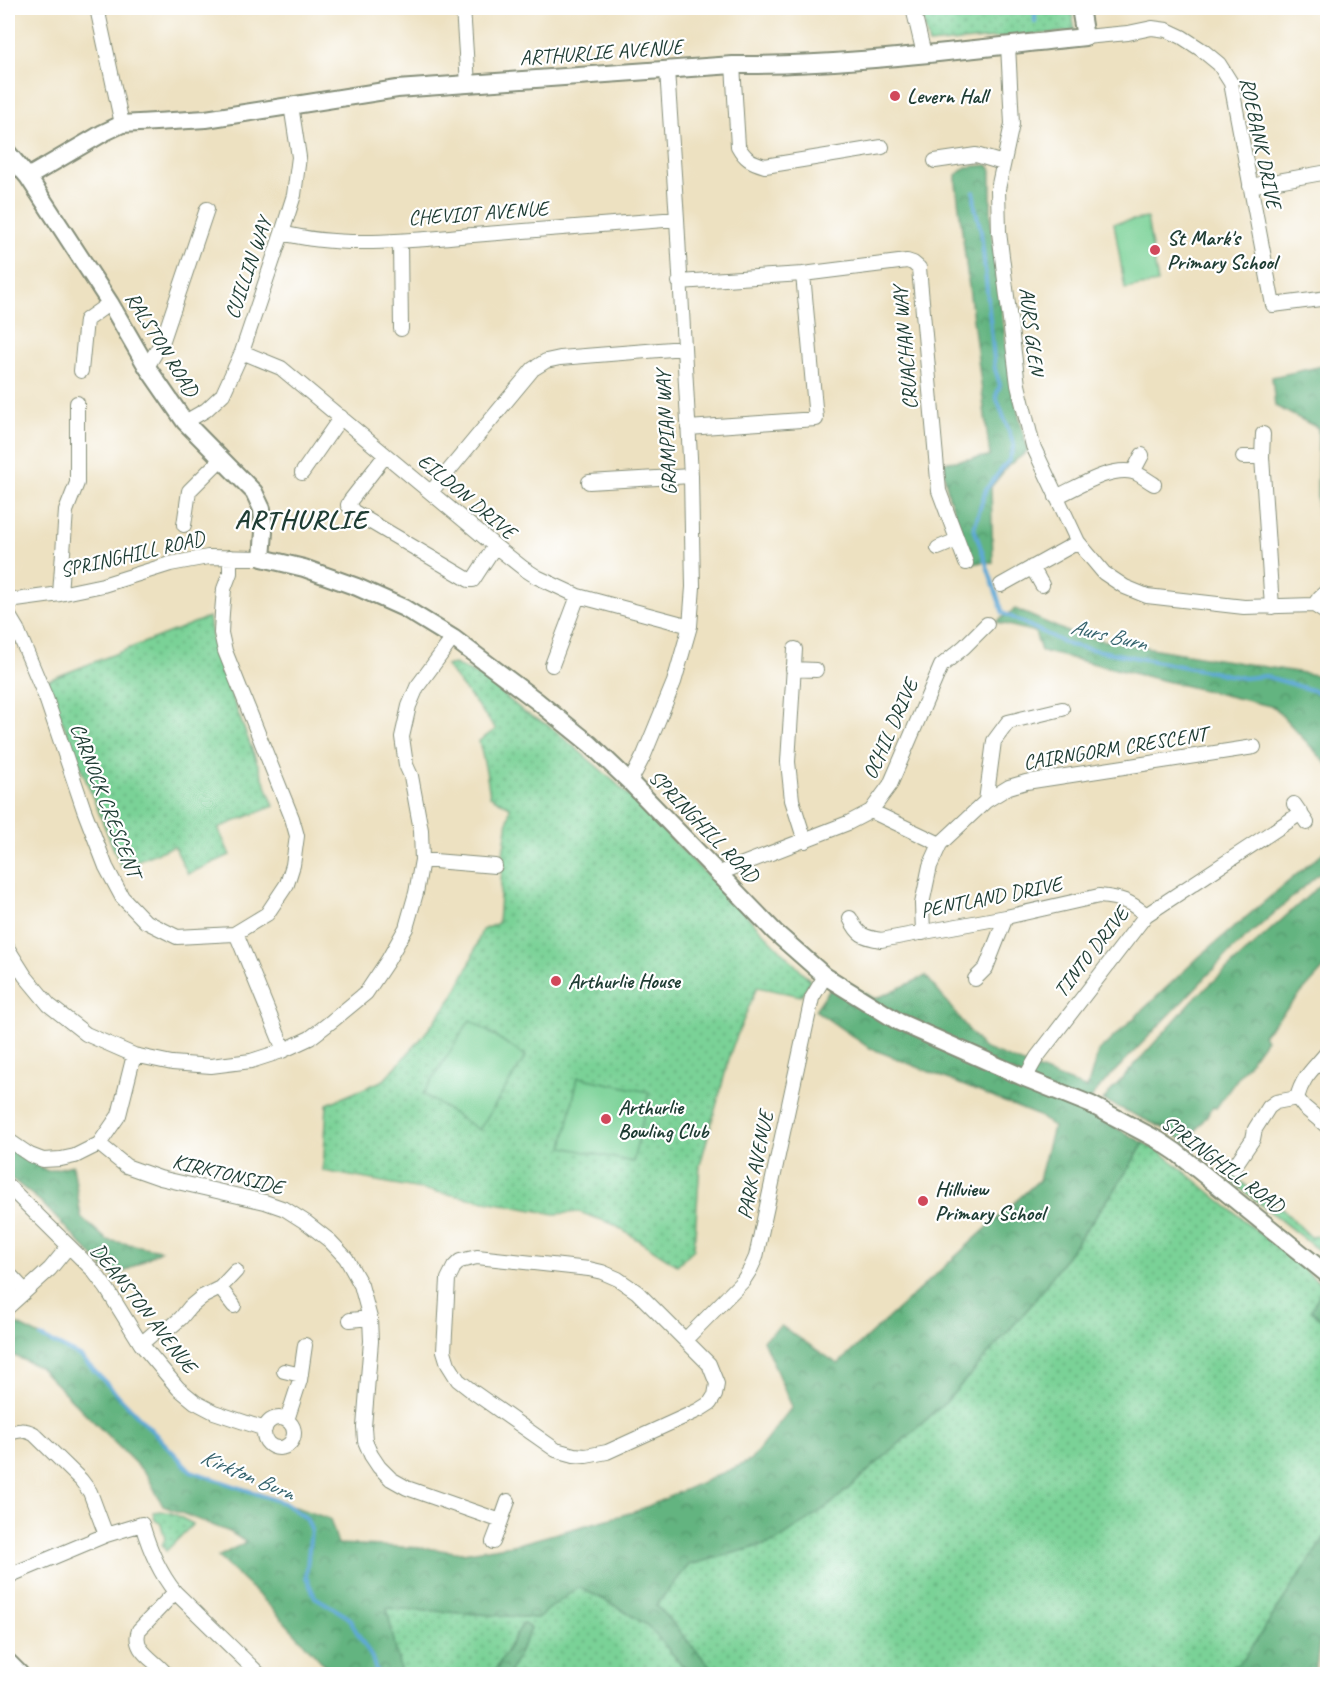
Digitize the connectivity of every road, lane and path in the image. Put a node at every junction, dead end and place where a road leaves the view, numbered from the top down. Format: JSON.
{"nodes":[{"id":1,"x":98,"y":8,"type":"edge"},
{"id":2,"x":464,"y":8,"type":"edge"},
{"id":3,"x":914,"y":8,"type":"edge"},
{"id":4,"x":1080,"y":8,"type":"edge"},
{"id":5,"x":1085,"y":37,"type":"junction"},
{"id":6,"x":1008,"y":45,"type":"junction"},
{"id":7,"x":924,"y":54,"type":"junction"},
{"id":8,"x":733,"y":65,"type":"junction"},
{"id":9,"x":667,"y":70,"type":"junction"},
{"id":10,"x":468,"y":84,"type":"junction"},
{"id":11,"x":291,"y":105,"type":"junction"},
{"id":12,"x":122,"y":124,"type":"junction"},
{"id":13,"x":882,"y":147,"type":"dead end"},
{"id":14,"x":8,"y":153,"type":"edge"},
{"id":15,"x":935,"y":161,"type":"dead end"},
{"id":16,"x":1003,"y":163,"type":"junction"},
{"id":17,"x":1328,"y":172,"type":"edge"},
{"id":18,"x":27,"y":177,"type":"junction"},
{"id":19,"x":1250,"y":186,"type":"junction"},
{"id":20,"x":207,"y":209,"type":"dead end"},
{"id":21,"x":677,"y":219,"type":"junction"},
{"id":22,"x":282,"y":232,"type":"junction"},
{"id":23,"x":400,"y":241,"type":"junction"},
{"id":24,"x":803,"y":274,"type":"junction"},
{"id":25,"x":679,"y":282,"type":"junction"},
{"id":26,"x":1328,"y":298,"type":"edge"},
{"id":27,"x":110,"y":303,"type":"junction"},
{"id":28,"x":401,"y":329,"type":"dead end"},
{"id":29,"x":684,"y":348,"type":"junction"},
{"id":30,"x":242,"y":352,"type":"junction"},
{"id":31,"x":147,"y":367,"type":"junction"},
{"id":32,"x":81,"y":371,"type":"dead end"},
{"id":33,"x":77,"y":403,"type":"dead end"},
{"id":34,"x":341,"y":417,"type":"junction"},
{"id":35,"x":185,"y":422,"type":"junction"},
{"id":36,"x":688,"y":428,"type":"junction"},
{"id":37,"x":1263,"y":434,"type":"dead end"},
{"id":38,"x":1142,"y":455,"type":"dead end"},
{"id":39,"x":385,"y":456,"type":"junction"},
{"id":40,"x":1243,"y":457,"type":"dead end"},
{"id":41,"x":1262,"y":457,"type":"junction"},
{"id":42,"x":221,"y":459,"type":"junction"},
{"id":43,"x":1133,"y":472,"type":"junction"},
{"id":44,"x":302,"y":473,"type":"dead end"},
{"id":45,"x":691,"y":476,"type":"junction"},
{"id":46,"x":589,"y":482,"type":"dead end"},
{"id":47,"x":1154,"y":484,"type":"dead end"},
{"id":48,"x":431,"y":492,"type":"junction"},
{"id":49,"x":1056,"y":497,"type":"junction"},
{"id":50,"x":184,"y":525,"type":"dead end"},
{"id":51,"x":957,"y":540,"type":"junction"},
{"id":52,"x":1078,"y":542,"type":"junction"},
{"id":53,"x":495,"y":546,"type":"junction"},
{"id":54,"x":938,"y":548,"type":"dead end"},
{"id":55,"x":230,"y":557,"type":"junction"},
{"id":56,"x":262,"y":558,"type":"junction"},
{"id":57,"x":966,"y":563,"type":"dead end"},
{"id":58,"x":1032,"y":567,"type":"junction"},
{"id":59,"x":1001,"y":585,"type":"dead end"},
{"id":60,"x":1042,"y":585,"type":"dead end"},
{"id":61,"x":1328,"y":590,"type":"edge"},
{"id":62,"x":60,"y":594,"type":"junction"},
{"id":63,"x":578,"y":596,"type":"junction"},
{"id":64,"x":8,"y":597,"type":"edge"},
{"id":65,"x":1314,"y":605,"type":"junction"},
{"id":66,"x":1272,"y":607,"type":"junction"},
{"id":67,"x":8,"y":614,"type":"edge"},
{"id":68,"x":1328,"y":614,"type":"edge"},
{"id":69,"x":987,"y":624,"type":"dead end"},
{"id":70,"x":690,"y":626,"type":"junction"},
{"id":71,"x":453,"y":638,"type":"junction"},
{"id":72,"x":795,"y":649,"type":"dead end"},
{"id":73,"x":552,"y":665,"type":"dead end"},
{"id":74,"x":793,"y":669,"type":"junction"},
{"id":75,"x":816,"y":670,"type":"dead end"},
{"id":76,"x":1062,"y":709,"type":"dead end"},
{"id":77,"x":1254,"y":747,"type":"dead end"},
{"id":78,"x":630,"y":783,"type":"junction"},
{"id":79,"x":986,"y":801,"type":"junction"},
{"id":80,"x":871,"y":811,"type":"junction"},
{"id":81,"x":1301,"y":813,"type":"dead end"},
{"id":82,"x":805,"y":840,"type":"junction"},
{"id":83,"x":940,"y":844,"type":"junction"},
{"id":84,"x":422,"y":860,"type":"junction"},
{"id":85,"x":495,"y":866,"type":"dead end"},
{"id":86,"x":717,"y":874,"type":"junction"},
{"id":87,"x":1146,"y":915,"type":"junction"},
{"id":88,"x":1006,"y":917,"type":"junction"},
{"id":89,"x":850,"y":918,"type":"dead end"},
{"id":90,"x":236,"y":933,"type":"junction"},
{"id":91,"x":923,"y":933,"type":"junction"},
{"id":92,"x":8,"y":949,"type":"edge"},
{"id":93,"x":825,"y":976,"type":"junction"},
{"id":94,"x":975,"y":979,"type":"dead end"},
{"id":95,"x":284,"y":1050,"type":"junction"},
{"id":96,"x":1328,"y":1051,"type":"edge"},
{"id":97,"x":135,"y":1055,"type":"junction"},
{"id":98,"x":1025,"y":1078,"type":"junction"},
{"id":99,"x":1297,"y":1098,"type":"junction"},
{"id":100,"x":1328,"y":1127,"type":"edge"},
{"id":101,"x":8,"y":1140,"type":"edge"},
{"id":102,"x":99,"y":1144,"type":"junction"},
{"id":103,"x":1234,"y":1167,"type":"dead end"},
{"id":104,"x":8,"y":1186,"type":"edge"},
{"id":105,"x":68,"y":1247,"type":"junction"},
{"id":106,"x":236,"y":1271,"type":"dead end"},
{"id":107,"x":1327,"y":1274,"type":"edge"},
{"id":108,"x":12,"y":1277,"type":"dead end"},
{"id":109,"x":220,"y":1287,"type":"junction"},
{"id":110,"x":25,"y":1291,"type":"junction"},
{"id":111,"x":234,"y":1306,"type":"dead end"},
{"id":112,"x":8,"y":1307,"type":"edge"},
{"id":113,"x":370,"y":1318,"type":"junction"},
{"id":114,"x":351,"y":1320,"type":"dead end"},
{"id":115,"x":685,"y":1340,"type":"junction"},
{"id":116,"x":141,"y":1344,"type":"junction"},
{"id":117,"x":305,"y":1345,"type":"dead end"},
{"id":118,"x":284,"y":1371,"type":"dead end"},
{"id":119,"x":301,"y":1376,"type":"junction"},
{"id":120,"x":287,"y":1420,"type":"junction"},
{"id":121,"x":264,"y":1429,"type":"junction"},
{"id":122,"x":8,"y":1434,"type":"edge"},
{"id":123,"x":508,"y":1501,"type":"dead end"},
{"id":124,"x":501,"y":1521,"type":"junction"},
{"id":125,"x":106,"y":1535,"type":"junction"},
{"id":126,"x":494,"y":1542,"type":"dead end"},
{"id":127,"x":8,"y":1578,"type":"edge"},
{"id":128,"x":175,"y":1592,"type":"junction"},
{"id":129,"x":8,"y":1662,"type":"edge"},
{"id":130,"x":20,"y":1674,"type":"edge"},
{"id":131,"x":166,"y":1674,"type":"edge"},
{"id":132,"x":260,"y":1674,"type":"edge"}],
"edges":[{"from":1,"to":12,"type":"street"},
{"from":2,"to":10,"type":"street"},
{"from":3,"to":7,"type":"street"},
{"from":4,"to":5,"type":"street"},
{"from":5,"to":6,"type":"street","name":"ARTHURLIE AVENUE"},
{"from":5,"to":19,"type":"street","name":"ROEBANK DRIVE"},
{"from":6,"to":7,"type":"street","name":"ARTHURLIE AVENUE"},
{"from":6,"to":16,"type":"street","name":"AURS GLEN"},
{"from":7,"to":8,"type":"street","name":"ARTHURLIE AVENUE"},
{"from":8,"to":9,"type":"street","name":"ARTHURLIE AVENUE"},
{"from":8,"to":13,"type":"street"},
{"from":9,"to":10,"type":"street","name":"ARTHURLIE AVENUE"},
{"from":9,"to":21,"type":"street","name":"GRAMPIAN WAY"},
{"from":10,"to":11,"type":"street","name":"ARTHURLIE AVENUE"},
{"from":11,"to":12,"type":"street","name":"ARTHURLIE AVENUE"},
{"from":11,"to":22,"type":"street","name":"CUILLIN WAY"},
{"from":12,"to":18,"type":"street"},
{"from":14,"to":18,"type":"street","name":"RALSTON ROAD"},
{"from":15,"to":16,"type":"street"},
{"from":16,"to":49,"type":"street","name":"AURS GLEN"},
{"from":17,"to":19,"type":"street"},
{"from":18,"to":27,"type":"street","name":"RALSTON ROAD"},
{"from":19,"to":26,"type":"street","name":"ROEBANK DRIVE"},
{"from":20,"to":31,"type":"street"},
{"from":21,"to":23,"type":"street","name":"CHEVIOT AVENUE"},
{"from":21,"to":25,"type":"street","name":"GRAMPIAN WAY"},
{"from":22,"to":23,"type":"street","name":"CHEVIOT AVENUE"},
{"from":22,"to":30,"type":"street","name":"CUILLIN WAY"},
{"from":23,"to":28,"type":"street"},
{"from":24,"to":25,"type":"street"},
{"from":24,"to":36,"type":"street"},
{"from":24,"to":51,"type":"street","name":"CRUACHAN WAY"},
{"from":25,"to":29,"type":"street","name":"GRAMPIAN WAY"},
{"from":27,"to":31,"type":"street","name":"RALSTON ROAD"},
{"from":27,"to":32,"type":"street"},
{"from":29,"to":36,"type":"street","name":"GRAMPIAN WAY"},
{"from":29,"to":48,"type":"street"},
{"from":30,"to":34,"type":"street","name":"EILDON DRIVE"},
{"from":30,"to":35,"type":"street","name":"CUILLIN WAY"},
{"from":31,"to":35,"type":"street","name":"RALSTON ROAD"},
{"from":33,"to":62,"type":"street"},
{"from":34,"to":39,"type":"street","name":"EILDON DRIVE"},
{"from":34,"to":44,"type":"street"},
{"from":35,"to":42,"type":"street","name":"RALSTON ROAD"},
{"from":36,"to":45,"type":"street","name":"GRAMPIAN WAY"},
{"from":37,"to":41,"type":"street"},
{"from":38,"to":43,"type":"street"},
{"from":39,"to":48,"type":"street","name":"EILDON DRIVE"},
{"from":39,"to":53,"type":"street"},
{"from":40,"to":41,"type":"street"},
{"from":41,"to":66,"type":"street"},
{"from":42,"to":50,"type":"street"},
{"from":42,"to":56,"type":"street","name":"RALSTON ROAD"},
{"from":43,"to":47,"type":"street"},
{"from":43,"to":49,"type":"street"},
{"from":45,"to":46,"type":"street"},
{"from":45,"to":70,"type":"street","name":"GRAMPIAN WAY"},
{"from":48,"to":53,"type":"street","name":"EILDON DRIVE"},
{"from":49,"to":52,"type":"street","name":"AURS GLEN"},
{"from":51,"to":54,"type":"street"},
{"from":51,"to":57,"type":"street","name":"CRUACHAN WAY"},
{"from":52,"to":58,"type":"street"},
{"from":52,"to":66,"type":"street","name":"AURS GLEN"},
{"from":53,"to":63,"type":"street","name":"EILDON DRIVE"},
{"from":55,"to":56,"type":"street","name":"SPRINGHILL ROAD"},
{"from":55,"to":62,"type":"street","name":"SPRINGHILL ROAD"},
{"from":55,"to":90,"type":"street","name":"CARNOCK CRESCENT"},
{"from":56,"to":71,"type":"street","name":"SPRINGHILL ROAD"},
{"from":58,"to":59,"type":"street"},
{"from":58,"to":60,"type":"street"},
{"from":61,"to":65,"type":"street"},
{"from":62,"to":64,"type":"street","name":"SPRINGHILL ROAD"},
{"from":63,"to":70,"type":"street","name":"EILDON DRIVE"},
{"from":63,"to":73,"type":"street"},
{"from":65,"to":66,"type":"street","name":"AURS GLEN"},
{"from":65,"to":68,"type":"street"},
{"from":67,"to":90,"type":"street","name":"CARNOCK CRESCENT"},
{"from":69,"to":80,"type":"street","name":"OCHIL DRIVE"},
{"from":70,"to":78,"type":"street","name":"GRAMPIAN WAY"},
{"from":71,"to":78,"type":"street","name":"SPRINGHILL ROAD"},
{"from":71,"to":84,"type":"street"},
{"from":72,"to":74,"type":"street"},
{"from":74,"to":75,"type":"street"},
{"from":74,"to":82,"type":"street"},
{"from":76,"to":79,"type":"street"},
{"from":77,"to":79,"type":"street","name":"CAIRNGORM CRESCENT"},
{"from":78,"to":86,"type":"street","name":"SPRINGHILL ROAD"},
{"from":79,"to":83,"type":"street","name":"CAIRNGORM CRESCENT"},
{"from":80,"to":82,"type":"street","name":"OCHIL DRIVE"},
{"from":80,"to":83,"type":"street"},
{"from":81,"to":87,"type":"street","name":"TINTO DRIVE"},
{"from":82,"to":86,"type":"street","name":"OCHIL DRIVE"},
{"from":83,"to":91,"type":"street","name":"CAIRNGORM CRESCENT"},
{"from":84,"to":85,"type":"street"},
{"from":84,"to":95,"type":"street"},
{"from":86,"to":93,"type":"street","name":"SPRINGHILL ROAD"},
{"from":87,"to":88,"type":"street","name":"PENTLAND DRIVE"},
{"from":87,"to":98,"type":"street","name":"TINTO DRIVE"},
{"from":88,"to":91,"type":"street","name":"PENTLAND DRIVE"},
{"from":88,"to":94,"type":"street"},
{"from":89,"to":91,"type":"street","name":"PENTLAND DRIVE"},
{"from":90,"to":95,"type":"street"},
{"from":92,"to":97,"type":"street"},
{"from":93,"to":98,"type":"street","name":"SPRINGHILL ROAD"},
{"from":93,"to":115,"type":"street","name":"PARK AVENUE"},
{"from":95,"to":97,"type":"street"},
{"from":96,"to":99,"type":"street"},
{"from":97,"to":102,"type":"street"},
{"from":98,"to":107,"type":"street","name":"SPRINGHILL ROAD"},
{"from":99,"to":100,"type":"street"},
{"from":99,"to":103,"type":"street"},
{"from":101,"to":102,"type":"street"},
{"from":102,"to":113,"type":"street","name":"KIRKTONSIDE"},
{"from":104,"to":105,"type":"street","name":"DEANSTON AVENUE"},
{"from":105,"to":110,"type":"street"},
{"from":105,"to":116,"type":"street","name":"DEANSTON AVENUE"},
{"from":106,"to":109,"type":"street"},
{"from":108,"to":110,"type":"street"},
{"from":109,"to":111,"type":"street"},
{"from":109,"to":116,"type":"street"},
{"from":110,"to":112,"type":"street"},
{"from":113,"to":114,"type":"street"},
{"from":113,"to":124,"type":"street","name":"KIRKTONSIDE"},
{"from":115,"to":115,"type":"street"},
{"from":116,"to":121,"type":"street","name":"DEANSTON AVENUE"},
{"from":117,"to":119,"type":"street","name":"DEANSTON AVENUE"},
{"from":118,"to":119,"type":"street"},
{"from":119,"to":120,"type":"street","name":"DEANSTON AVENUE"},
{"from":120,"to":121,"type":"street"},
{"from":120,"to":121,"type":"street","name":"DEANSTON AVENUE"},
{"from":122,"to":125,"type":"street"},
{"from":123,"to":124,"type":"street"},
{"from":124,"to":126,"type":"street"},
{"from":125,"to":127,"type":"street"},
{"from":125,"to":128,"type":"street"},
{"from":128,"to":131,"type":"street"},
{"from":128,"to":132,"type":"street"},
{"from":129,"to":130,"type":"street"}]}
